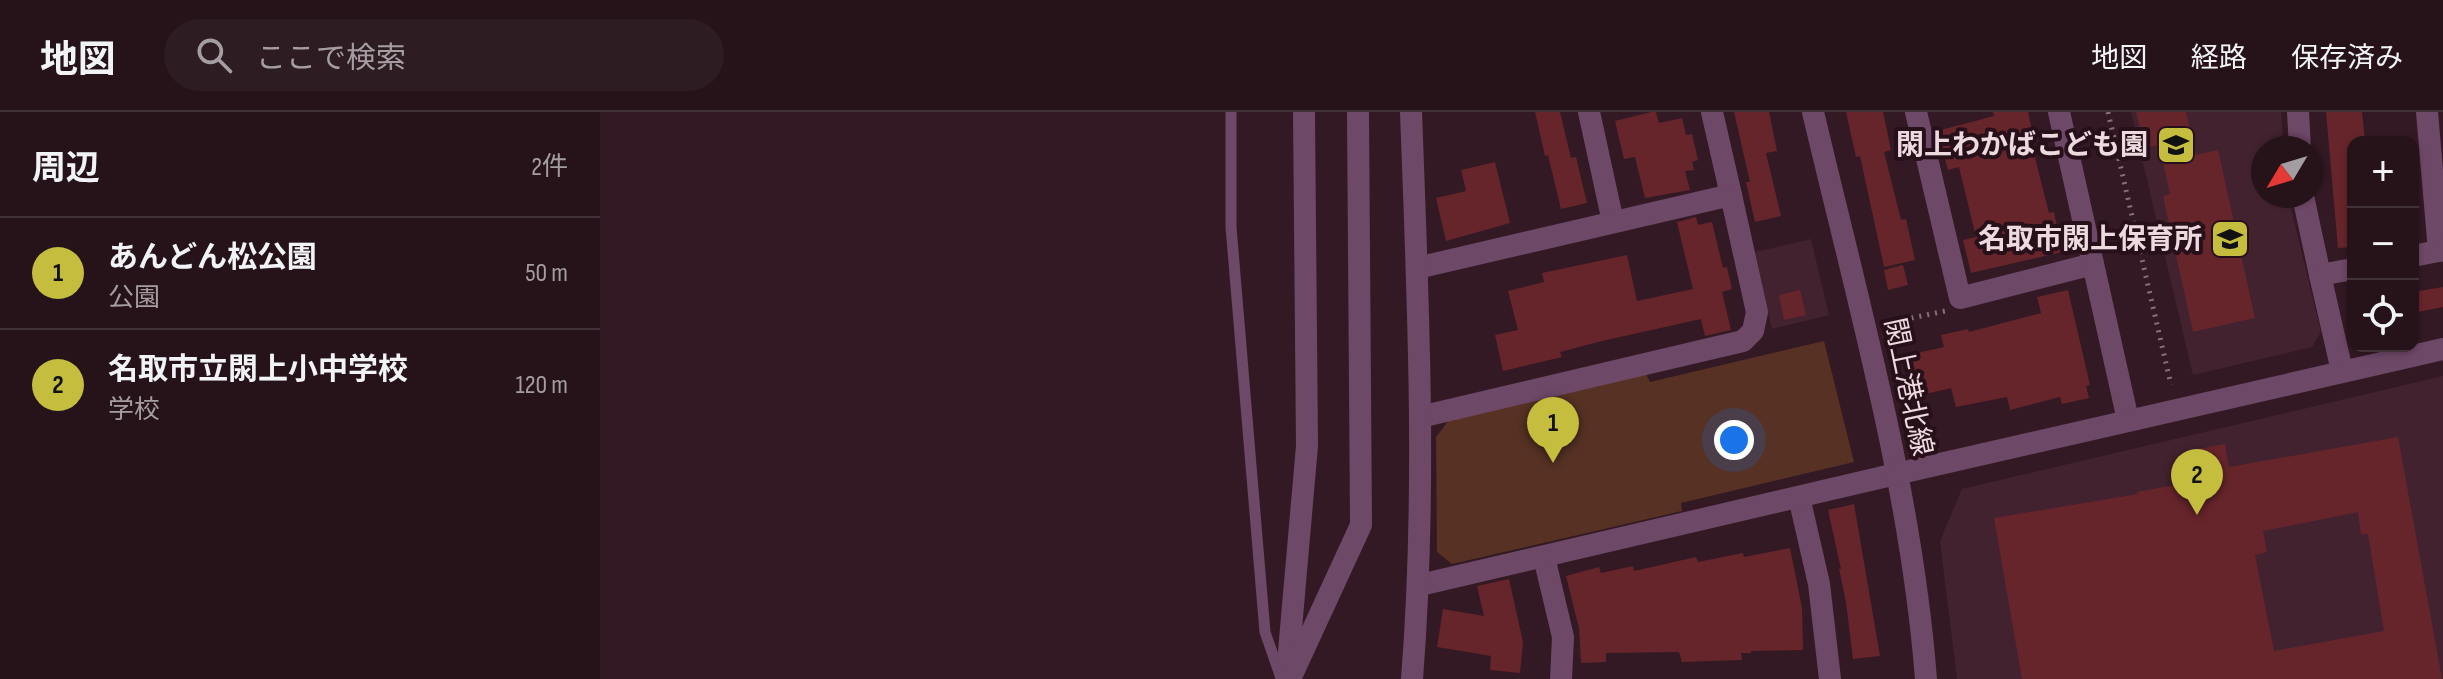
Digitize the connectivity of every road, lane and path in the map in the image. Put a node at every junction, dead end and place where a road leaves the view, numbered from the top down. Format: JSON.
{"nodes":[{"id":1,"x":1231,"y":112,"type":"edge"},
{"id":2,"x":1304,"y":112,"type":"edge"},
{"id":3,"x":1358,"y":112,"type":"edge"},
{"id":4,"x":1411,"y":112,"type":"edge"},
{"id":5,"x":1589,"y":112,"type":"edge"},
{"id":6,"x":1712,"y":112,"type":"edge"},
{"id":7,"x":1813,"y":112,"type":"edge"},
{"id":8,"x":1916,"y":112,"type":"edge"},
{"id":9,"x":2059,"y":112,"type":"edge"},
{"id":10,"x":2108,"y":112,"type":"edge"},
{"id":11,"x":2298,"y":112,"type":"edge"},
{"id":12,"x":2427,"y":112,"type":"edge"},
{"id":13,"x":2299,"y":136,"type":"edge"},
{"id":14,"x":1731,"y":195,"type":"junction"},
{"id":15,"x":2306,"y":208,"type":"edge"},
{"id":16,"x":1613,"y":222,"type":"junction"},
{"id":17,"x":2441,"y":251,"type":"edge"},
{"id":18,"x":2419,"y":255,"type":"edge"},
{"id":19,"x":2093,"y":264,"type":"junction"},
{"id":20,"x":1417,"y":268,"type":"junction"},
{"id":21,"x":2347,"y":270,"type":"edge"},
{"id":22,"x":2320,"y":275,"type":"junction"},
{"id":23,"x":1960,"y":298,"type":"junction"},
{"id":24,"x":1887,"y":324,"type":"dead end"},
{"id":25,"x":2443,"y":349,"type":"edge"},
{"id":26,"x":2342,"y":371,"type":"junction"},
{"id":27,"x":2171,"y":385,"type":"dead end"},
{"id":28,"x":1420,"y":417,"type":"junction"},
{"id":29,"x":2128,"y":420,"type":"junction"},
{"id":30,"x":1896,"y":474,"type":"junction"},
{"id":31,"x":1799,"y":497,"type":"junction"},
{"id":32,"x":1544,"y":557,"type":"junction"},
{"id":33,"x":1420,"y":585,"type":"junction"},
{"id":34,"x":1286,"y":679,"type":"edge"},
{"id":35,"x":1412,"y":679,"type":"edge"},
{"id":36,"x":1561,"y":679,"type":"edge"},
{"id":37,"x":1830,"y":679,"type":"edge"},
{"id":38,"x":1926,"y":679,"type":"edge"}],
"edges":[{"from":1,"to":34,"type":"lane"},
{"from":2,"to":34,"type":"street"},
{"from":3,"to":34,"type":"street"},
{"from":4,"to":20,"type":"street"},
{"from":5,"to":16,"type":"street"},
{"from":6,"to":14,"type":"street"},
{"from":7,"to":30,"type":"street","name":"閖上港北線"},
{"from":8,"to":23,"type":"street"},
{"from":9,"to":19,"type":"street"},
{"from":10,"to":27,"type":"path"},
{"from":11,"to":13,"type":"street"},
{"from":12,"to":17,"type":"street"},
{"from":14,"to":16,"type":"street"},
{"from":14,"to":28,"type":"street"},
{"from":15,"to":22,"type":"street"},
{"from":16,"to":20,"type":"street"},
{"from":17,"to":18,"type":"street"},
{"from":19,"to":23,"type":"street"},
{"from":19,"to":29,"type":"street"},
{"from":20,"to":28,"type":"street"},
{"from":21,"to":22,"type":"street"},
{"from":22,"to":26,"type":"street"},
{"from":23,"to":24,"type":"path"},
{"from":25,"to":26,"type":"street"},
{"from":26,"to":29,"type":"street"},
{"from":28,"to":33,"type":"street"},
{"from":29,"to":30,"type":"street"},
{"from":30,"to":31,"type":"street"},
{"from":30,"to":38,"type":"street","name":"閖上港北線"},
{"from":31,"to":32,"type":"street"},
{"from":31,"to":37,"type":"street"},
{"from":32,"to":33,"type":"street"},
{"from":32,"to":36,"type":"street"},
{"from":33,"to":35,"type":"street"}]}
